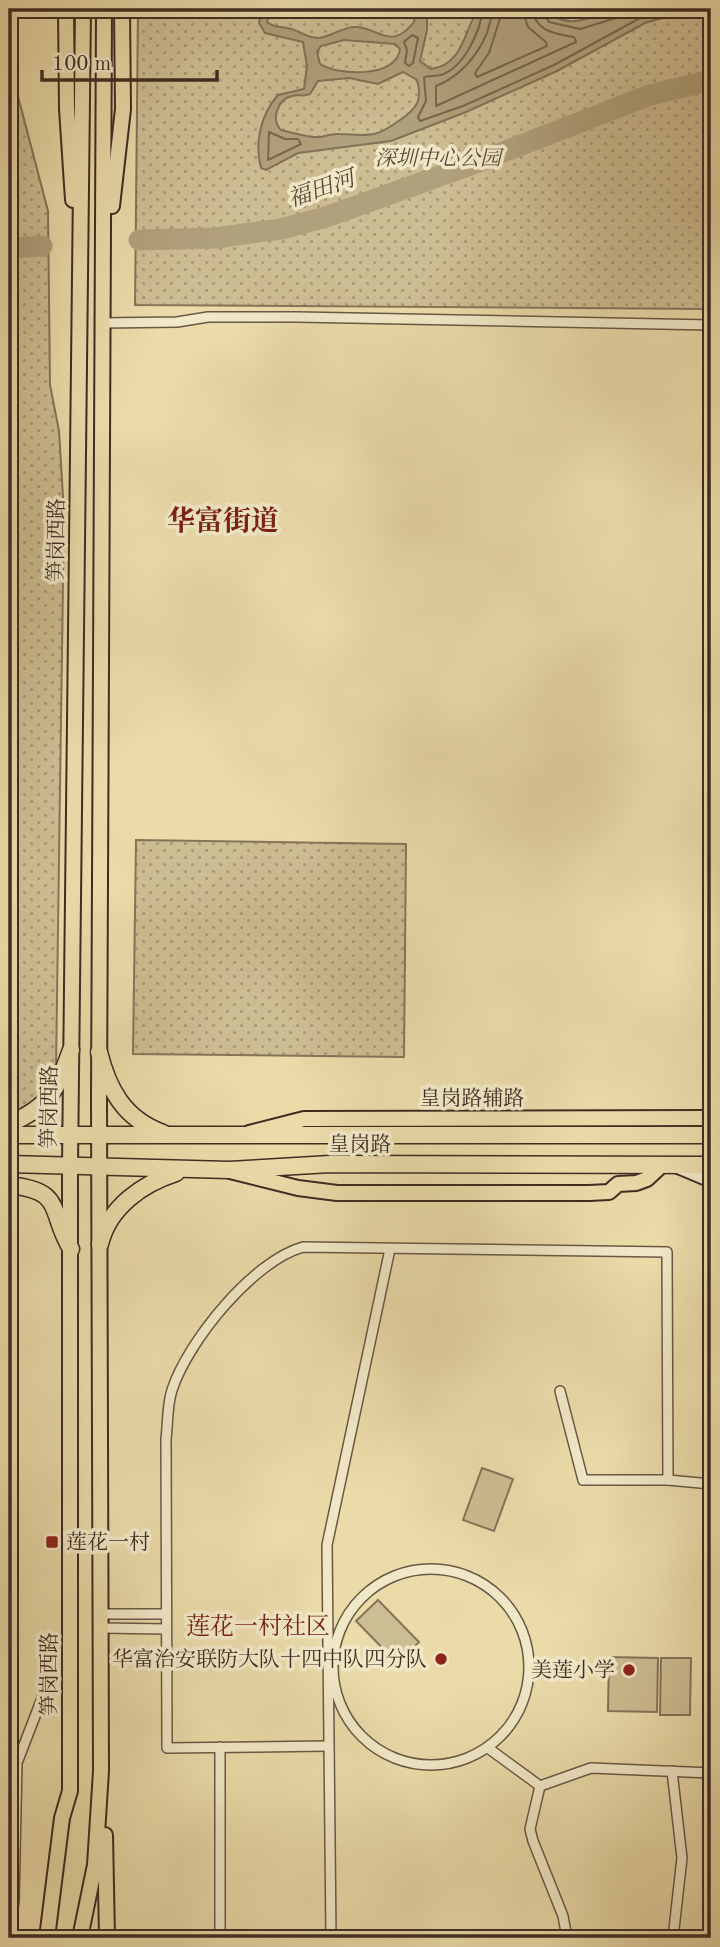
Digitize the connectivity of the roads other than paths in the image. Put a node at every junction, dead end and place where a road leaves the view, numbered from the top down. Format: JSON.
{"nodes":[{"id":1,"x":66,"y":9,"type":"edge"},
{"id":2,"x":83,"y":9,"type":"edge"},
{"id":3,"x":104,"y":9,"type":"edge"},
{"id":4,"x":122,"y":9,"type":"edge"},
{"id":5,"x":80,"y":273,"type":"junction"},
{"id":6,"x":103,"y":273,"type":"junction"},
{"id":7,"x":103,"y":323,"type":"junction"},
{"id":8,"x":711,"y":325,"type":"edge"},
{"id":9,"x":79,"y":354,"type":"junction"},
{"id":10,"x":103,"y":354,"type":"junction"},
{"id":11,"x":71,"y":1050,"type":"junction"},
{"id":12,"x":100,"y":1052,"type":"junction"},
{"id":13,"x":711,"y":1118,"type":"edge"},
{"id":14,"x":9,"y":1124,"type":"edge"},
{"id":15,"x":9,"y":1135,"type":"edge"},
{"id":16,"x":70,"y":1135,"type":"junction"},
{"id":17,"x":99,"y":1135,"type":"junction"},
{"id":18,"x":168,"y":1135,"type":"junction"},
{"id":19,"x":234,"y":1135,"type":"junction"},
{"id":20,"x":711,"y":1135,"type":"edge"},
{"id":21,"x":9,"y":1164,"type":"edge"},
{"id":22,"x":667,"y":1165,"type":"junction"},
{"id":23,"x":711,"y":1165,"type":"edge"},
{"id":24,"x":70,"y":1166,"type":"junction"},
{"id":25,"x":100,"y":1169,"type":"junction"},
{"id":26,"x":187,"y":1169,"type":"junction"},
{"id":27,"x":229,"y":1170,"type":"junction"},
{"id":28,"x":711,"y":1181,"type":"edge"},
{"id":29,"x":9,"y":1185,"type":"edge"},
{"id":30,"x":100,"y":1244,"type":"junction"},
{"id":31,"x":71,"y":1249,"type":"junction"},
{"id":32,"x":390,"y":1249,"type":"junction"},
{"id":33,"x":560,"y":1391,"type":"dead end"},
{"id":34,"x":668,"y":1480,"type":"junction"},
{"id":35,"x":711,"y":1484,"type":"edge"},
{"id":36,"x":166,"y":1614,"type":"junction"},
{"id":37,"x":101,"y":1621,"type":"junction"},
{"id":38,"x":166,"y":1629,"type":"junction"},
{"id":39,"x":44,"y":1693,"type":"dead end"},
{"id":40,"x":328,"y":1746,"type":"junction"},
{"id":41,"x":220,"y":1747,"type":"junction"},
{"id":42,"x":488,"y":1748,"type":"junction"},
{"id":43,"x":101,"y":1771,"type":"junction"},
{"id":44,"x":672,"y":1772,"type":"junction"},
{"id":45,"x":711,"y":1773,"type":"edge"},
{"id":46,"x":540,"y":1786,"type":"junction"},
{"id":47,"x":9,"y":1934,"type":"edge"},
{"id":48,"x":47,"y":1938,"type":"edge"},
{"id":49,"x":80,"y":1938,"type":"edge"},
{"id":50,"x":107,"y":1938,"type":"edge"},
{"id":51,"x":220,"y":1938,"type":"edge"},
{"id":52,"x":331,"y":1938,"type":"edge"},
{"id":53,"x":567,"y":1938,"type":"edge"},
{"id":54,"x":673,"y":1938,"type":"edge"}],
"edges":[{"from":1,"to":5,"type":"main road","name":"笋岗西路"},
{"from":2,"to":5,"type":"main road","name":"笋岗西路"},
{"from":3,"to":6,"type":"main road"},
{"from":4,"to":6,"type":"main road"},
{"from":5,"to":9,"type":"main road","name":"笋岗西路"},
{"from":6,"to":7,"type":"main road"},
{"from":7,"to":8,"type":"street"},
{"from":7,"to":10,"type":"main road"},
{"from":9,"to":10,"type":"main road"},
{"from":9,"to":11,"type":"main road","name":"笋岗西路"},
{"from":10,"to":12,"type":"main road"},
{"from":11,"to":14,"type":"highway"},
{"from":11,"to":16,"type":"main road","name":"笋岗西路"},
{"from":12,"to":17,"type":"main road"},
{"from":12,"to":18,"type":"highway"},
{"from":13,"to":19,"type":"main road","name":"皇岗路辅路"},
{"from":15,"to":16,"type":"highway","name":"皇岗路"},
{"from":16,"to":17,"type":"highway","name":"皇岗路"},
{"from":16,"to":24,"type":"main road","name":"笋岗西路"},
{"from":17,"to":18,"type":"highway","name":"皇岗路"},
{"from":17,"to":25,"type":"main road"},
{"from":18,"to":19,"type":"highway","name":"皇岗路"},
{"from":19,"to":20,"type":"highway","name":"皇岗路"},
{"from":21,"to":24,"type":"highway","name":"皇岗路"},
{"from":22,"to":23,"type":"highway","name":"皇岗路"},
{"from":22,"to":27,"type":"highway","name":"皇岗路"},
{"from":22,"to":27,"type":"main road"},
{"from":22,"to":28,"type":"main road"},
{"from":24,"to":25,"type":"highway","name":"皇岗路"},
{"from":24,"to":31,"type":"main road","name":"笋岗西路"},
{"from":25,"to":26,"type":"highway","name":"皇岗路"},
{"from":25,"to":30,"type":"main road"},
{"from":26,"to":27,"type":"highway","name":"皇岗路"},
{"from":26,"to":30,"type":"highway"},
{"from":29,"to":31,"type":"highway"},
{"from":30,"to":37,"type":"main road"},
{"from":31,"to":48,"type":"main road","name":"笋岗西路"},
{"from":32,"to":34,"type":"street"},
{"from":32,"to":36,"type":"street"},
{"from":32,"to":40,"type":"street"},
{"from":33,"to":34,"type":"street"},
{"from":34,"to":35,"type":"street"},
{"from":36,"to":37,"type":"street"},
{"from":36,"to":38,"type":"street"},
{"from":37,"to":38,"type":"street"},
{"from":37,"to":43,"type":"main road"},
{"from":38,"to":41,"type":"street"},
{"from":39,"to":47,"type":"street"},
{"from":40,"to":41,"type":"street"},
{"from":40,"to":52,"type":"street"},
{"from":41,"to":51,"type":"street"},
{"from":42,"to":42,"type":"street"},
{"from":42,"to":46,"type":"street"},
{"from":43,"to":49,"type":"main road"},
{"from":43,"to":50,"type":"main road"},
{"from":44,"to":45,"type":"street"},
{"from":44,"to":46,"type":"street"},
{"from":44,"to":54,"type":"street"},
{"from":46,"to":53,"type":"street"}]}
